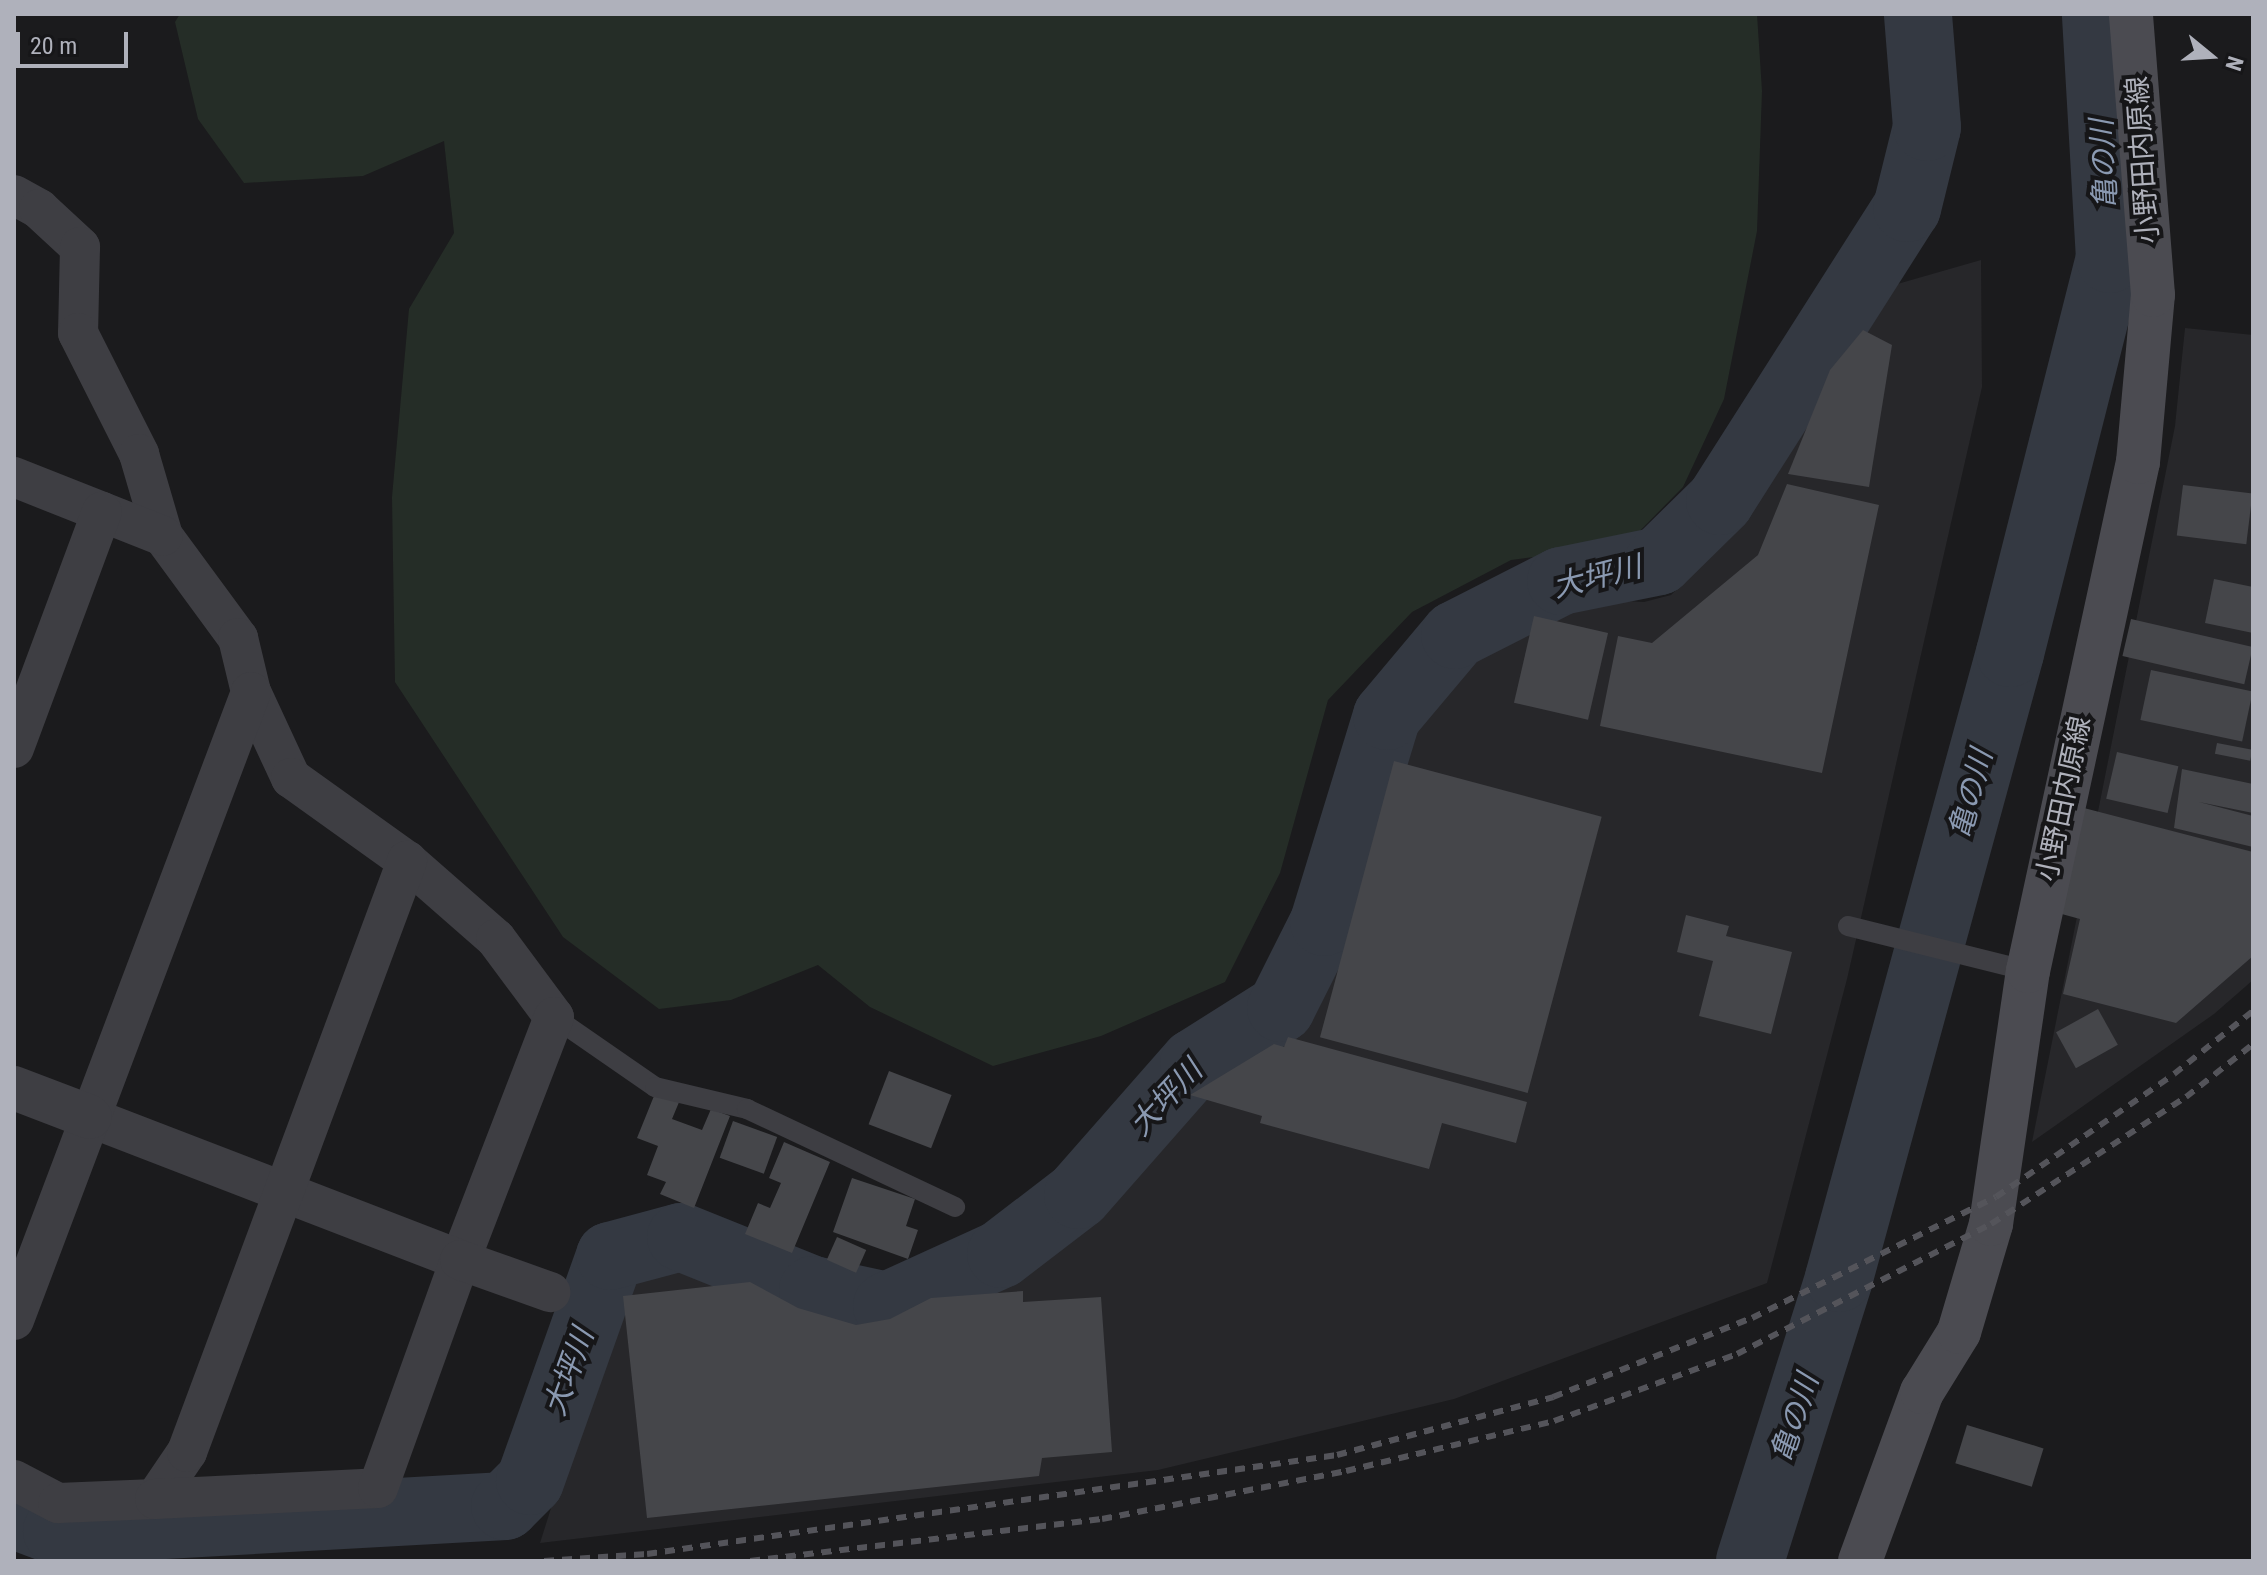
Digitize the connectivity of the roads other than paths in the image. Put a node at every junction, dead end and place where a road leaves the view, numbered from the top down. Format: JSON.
{"nodes":[{"id":1,"x":2131,"y":14,"type":"edge"},
{"id":2,"x":22,"y":212,"type":"edge"},
{"id":3,"x":14,"y":477,"type":"edge"},
{"id":4,"x":102,"y":512,"type":"junction"},
{"id":5,"x":163,"y":536,"type":"junction"},
{"id":6,"x":251,"y":692,"type":"junction"},
{"id":7,"x":14,"y":748,"type":"edge"},
{"id":8,"x":407,"y":861,"type":"junction"},
{"id":9,"x":1848,"y":926,"type":"dead end"},
{"id":10,"x":2015,"y":970,"type":"junction"},
{"id":11,"x":554,"y":1017,"type":"junction"},
{"id":12,"x":14,"y":1088,"type":"edge"},
{"id":13,"x":90,"y":1117,"type":"junction"},
{"id":14,"x":281,"y":1191,"type":"junction"},
{"id":15,"x":955,"y":1207,"type":"dead end"},
{"id":16,"x":460,"y":1260,"type":"junction"},
{"id":17,"x":550,"y":1292,"type":"dead end"},
{"id":18,"x":14,"y":1320,"type":"edge"},
{"id":19,"x":14,"y":1480,"type":"edge"},
{"id":20,"x":155,"y":1499,"type":"junction"},
{"id":21,"x":1860,"y":1561,"type":"edge"}],
"edges":[{"from":1,"to":10,"type":"main road","name":"小野田内原線"},
{"from":2,"to":5,"type":"street"},
{"from":3,"to":4,"type":"street"},
{"from":4,"to":5,"type":"street"},
{"from":4,"to":7,"type":"street"},
{"from":5,"to":6,"type":"street"},
{"from":6,"to":8,"type":"street"},
{"from":6,"to":13,"type":"street"},
{"from":8,"to":11,"type":"street"},
{"from":8,"to":14,"type":"street"},
{"from":9,"to":10,"type":"lane"},
{"from":10,"to":21,"type":"main road","name":"小野田内原線"},
{"from":11,"to":15,"type":"lane"},
{"from":11,"to":16,"type":"street"},
{"from":12,"to":13,"type":"street"},
{"from":13,"to":14,"type":"street"},
{"from":13,"to":18,"type":"street"},
{"from":14,"to":16,"type":"street"},
{"from":14,"to":20,"type":"street"},
{"from":16,"to":17,"type":"street"},
{"from":16,"to":20,"type":"street"},
{"from":19,"to":20,"type":"street"}]}
